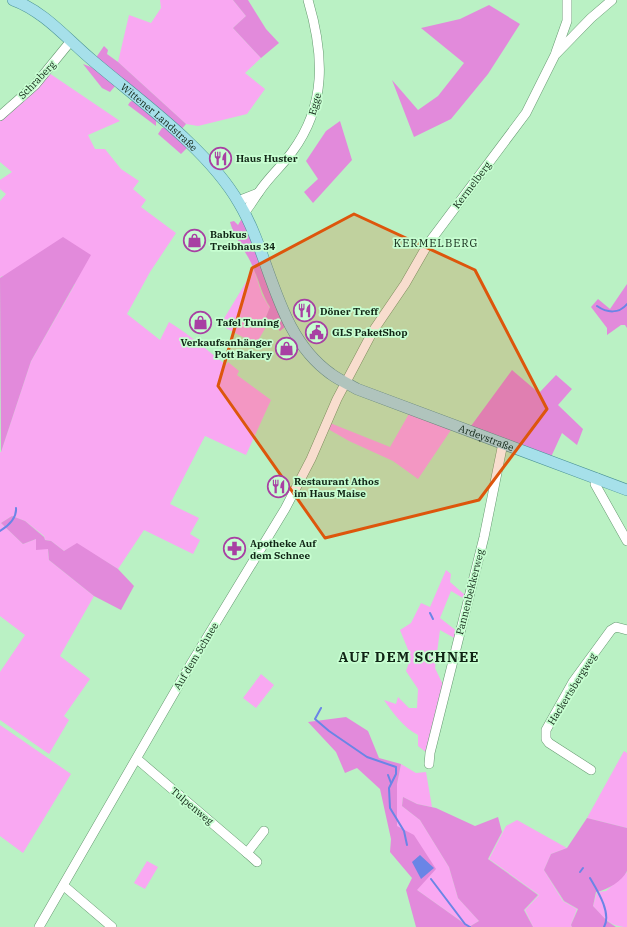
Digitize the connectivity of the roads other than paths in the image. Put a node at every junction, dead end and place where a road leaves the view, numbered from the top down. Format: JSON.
{"nodes":[{"id":1,"x":308,"y":0,"type":"edge"},
{"id":2,"x":567,"y":0,"type":"edge"},
{"id":3,"x":612,"y":0,"type":"edge"},
{"id":4,"x":19,"y":1,"type":"edge"},
{"id":5,"x":70,"y":42,"type":"junction"},
{"id":6,"x":555,"y":55,"type":"junction"},
{"id":7,"x":0,"y":116,"type":"edge"},
{"id":8,"x":258,"y":193,"type":"junction"},
{"id":9,"x":238,"y":201,"type":"junction"},
{"id":10,"x":245,"y":212,"type":"junction"},
{"id":11,"x":346,"y":382,"type":"junction"},
{"id":12,"x":503,"y":443,"type":"junction"},
{"id":13,"x":597,"y":478,"type":"junction"},
{"id":14,"x":627,"y":490,"type":"edge"},
{"id":15,"x":627,"y":541,"type":"edge"},
{"id":16,"x":627,"y":630,"type":"edge"},
{"id":17,"x":137,"y":759,"type":"junction"},
{"id":18,"x":429,"y":764,"type":"dead end"},
{"id":19,"x":591,"y":770,"type":"dead end"},
{"id":20,"x":264,"y":831,"type":"dead end"},
{"id":21,"x":247,"y":853,"type":"junction"},
{"id":22,"x":257,"y":862,"type":"dead end"},
{"id":23,"x":64,"y":886,"type":"junction"},
{"id":24,"x":39,"y":927,"type":"edge"},
{"id":25,"x":112,"y":927,"type":"edge"}],
"edges":[{"from":1,"to":8,"type":"street","name":"Egge"},
{"from":2,"to":6,"type":"street"},
{"from":3,"to":6,"type":"street","name":"Kermelberg"},
{"from":4,"to":5,"type":"main road","name":"Wittener Landstraße"},
{"from":5,"to":7,"type":"street","name":"Schraberg"},
{"from":5,"to":9,"type":"main road","name":"Wittener Landstraße"},
{"from":6,"to":11,"type":"street","name":"Kermelberg"},
{"from":8,"to":9,"type":"street","name":"Egge"},
{"from":8,"to":10,"type":"street","name":"Egge"},
{"from":9,"to":10,"type":"main road","name":"Wittener Landstraße"},
{"from":10,"to":11,"type":"main road","name":"Wittener Landstraße"},
{"from":11,"to":12,"type":"main road","name":"Ardeystraße"},
{"from":11,"to":17,"type":"street","name":"Auf dem Schnee"},
{"from":12,"to":13,"type":"main road","name":"Ardeystraße"},
{"from":12,"to":18,"type":"street","name":"Pannenbekkerweg"},
{"from":13,"to":14,"type":"main road","name":"Ardeystraße"},
{"from":13,"to":15,"type":"street"},
{"from":16,"to":19,"type":"street","name":"Hackertsbergweg"},
{"from":17,"to":21,"type":"street","name":"Tulpenweg"},
{"from":17,"to":23,"type":"street","name":"Auf dem Schnee"},
{"from":20,"to":21,"type":"street"},
{"from":21,"to":22,"type":"street","name":"Tulpenweg"},
{"from":23,"to":24,"type":"street","name":"Auf dem Schnee"},
{"from":23,"to":25,"type":"street"}]}
